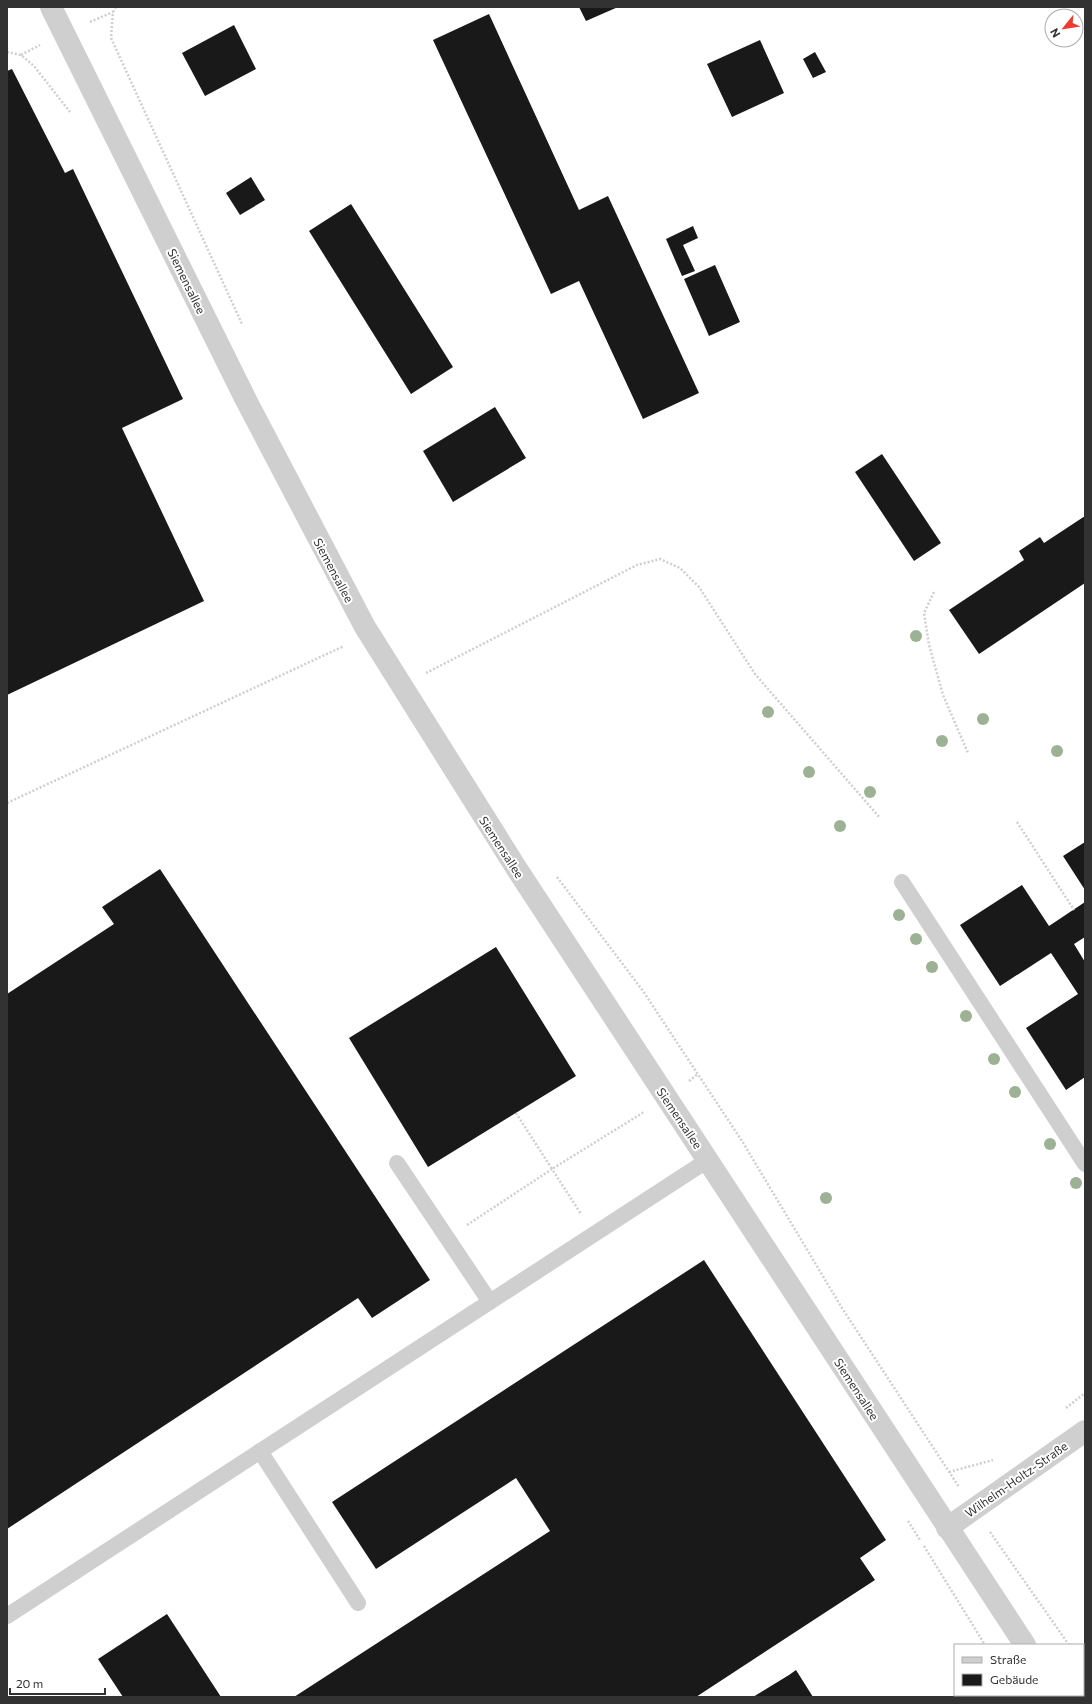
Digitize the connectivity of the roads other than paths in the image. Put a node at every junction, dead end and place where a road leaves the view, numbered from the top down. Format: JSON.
{"nodes":[{"id":1,"x":51,"y":7,"type":"edge"},
{"id":2,"x":902,"y":882,"type":"dead end"},
{"id":3,"x":708,"y":1160,"type":"junction"},
{"id":4,"x":397,"y":1164,"type":"dead end"},
{"id":5,"x":1085,"y":1164,"type":"edge"},
{"id":6,"x":490,"y":1302,"type":"junction"},
{"id":7,"x":1085,"y":1431,"type":"edge"},
{"id":8,"x":260,"y":1451,"type":"junction"},
{"id":9,"x":947,"y":1528,"type":"junction"},
{"id":10,"x":358,"y":1603,"type":"dead end"},
{"id":11,"x":7,"y":1616,"type":"edge"},
{"id":12,"x":1024,"y":1644,"type":"edge"}],
"edges":[{"from":1,"to":3,"type":"street","name":"Siemensallee"},
{"from":2,"to":5,"type":"lane"},
{"from":3,"to":6,"type":"lane"},
{"from":3,"to":9,"type":"street","name":"Siemensallee"},
{"from":4,"to":6,"type":"lane"},
{"from":6,"to":8,"type":"lane"},
{"from":7,"to":9,"type":"street","name":"Wilhelm-Holtz-Straße"},
{"from":8,"to":10,"type":"lane"},
{"from":8,"to":11,"type":"lane"},
{"from":9,"to":12,"type":"street","name":"Siemensallee"}]}
